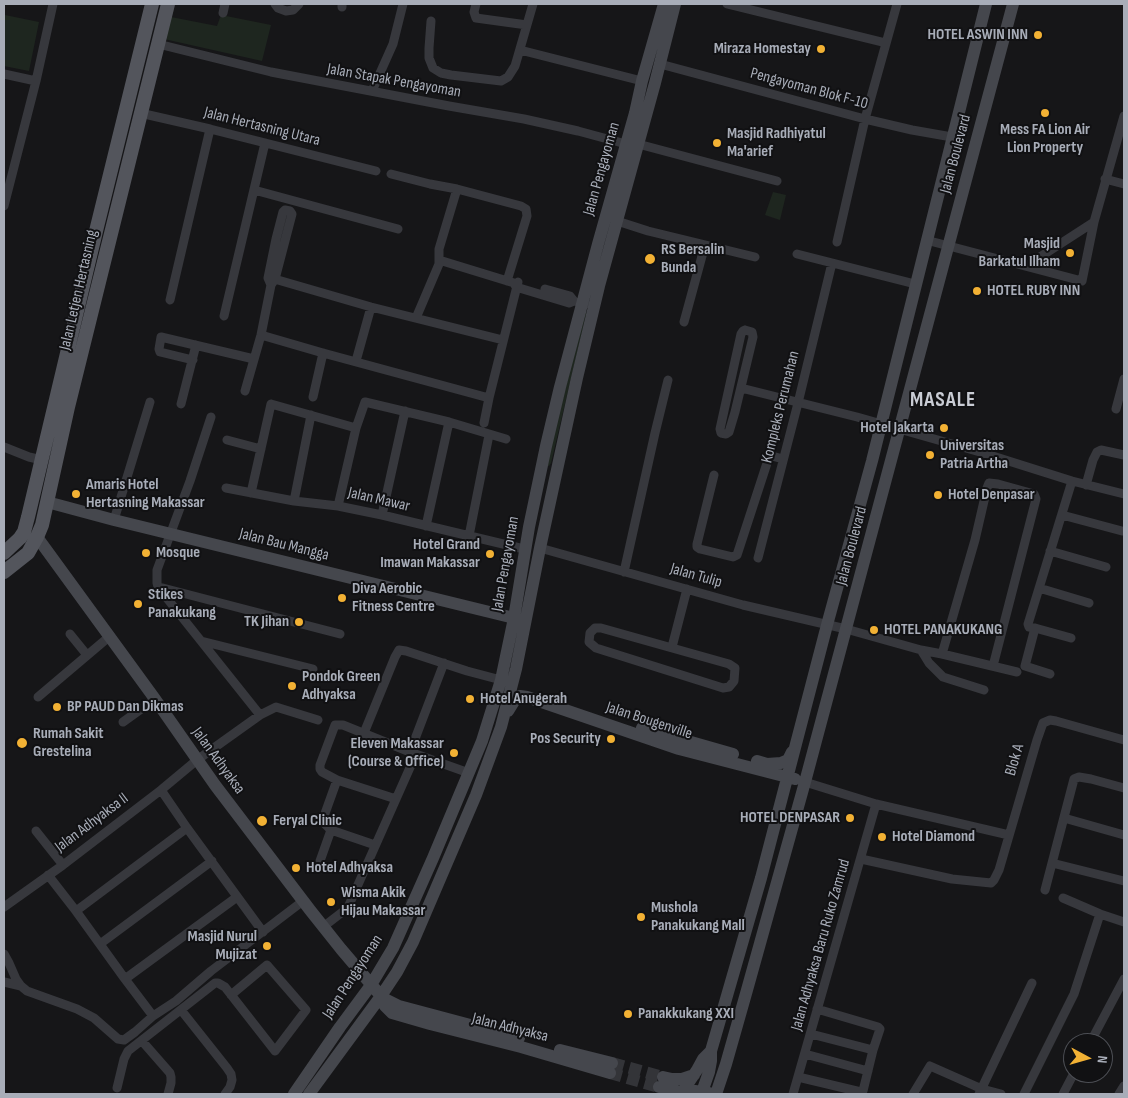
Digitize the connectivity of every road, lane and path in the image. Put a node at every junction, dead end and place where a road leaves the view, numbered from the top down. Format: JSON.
{"nodes":[{"id":1,"x":53,"y":4,"type":"edge"},
{"id":2,"x":150,"y":4,"type":"edge"},
{"id":3,"x":168,"y":4,"type":"edge"},
{"id":4,"x":275,"y":4,"type":"edge"},
{"id":5,"x":299,"y":4,"type":"edge"},
{"id":6,"x":403,"y":4,"type":"edge"},
{"id":7,"x":476,"y":4,"type":"edge"},
{"id":8,"x":533,"y":4,"type":"edge"},
{"id":9,"x":664,"y":4,"type":"edge"},
{"id":10,"x":675,"y":4,"type":"edge"},
{"id":11,"x":727,"y":4,"type":"edge"},
{"id":12,"x":897,"y":4,"type":"edge"},
{"id":13,"x":986,"y":4,"type":"edge"},
{"id":14,"x":1013,"y":4,"type":"edge"},
{"id":15,"x":765,"y":8,"type":"edge"},
{"id":16,"x":431,"y":21,"type":"dead end"},
{"id":17,"x":527,"y":26,"type":"junction"},
{"id":18,"x":886,"y":43,"type":"junction"},
{"id":19,"x":158,"y":44,"type":"junction"},
{"id":20,"x":520,"y":50,"type":"junction"},
{"id":21,"x":660,"y":64,"type":"junction"},
{"id":22,"x":4,"y":74,"type":"edge"},
{"id":23,"x":642,"y":81,"type":"junction"},
{"id":24,"x":36,"y":82,"type":"junction"},
{"id":25,"x":372,"y":91,"type":"junction"},
{"id":26,"x":140,"y":113,"type":"junction"},
{"id":27,"x":1124,"y":116,"type":"edge"},
{"id":28,"x":865,"y":119,"type":"junction"},
{"id":29,"x":210,"y":129,"type":"junction"},
{"id":30,"x":952,"y":137,"type":"junction"},
{"id":31,"x":265,"y":143,"type":"junction"},
{"id":32,"x":632,"y":144,"type":"junction"},
{"id":33,"x":376,"y":171,"type":"dead end"},
{"id":34,"x":391,"y":174,"type":"dead end"},
{"id":35,"x":1105,"y":179,"type":"junction"},
{"id":36,"x":777,"y":181,"type":"dead end"},
{"id":37,"x":1124,"y":184,"type":"edge"},
{"id":38,"x":457,"y":189,"type":"junction"},
{"id":39,"x":254,"y":190,"type":"junction"},
{"id":40,"x":4,"y":206,"type":"edge"},
{"id":41,"x":617,"y":221,"type":"junction"},
{"id":42,"x":1094,"y":222,"type":"junction"},
{"id":43,"x":97,"y":227,"type":"junction"},
{"id":44,"x":398,"y":229,"type":"dead end"},
{"id":45,"x":111,"y":230,"type":"junction"},
{"id":46,"x":926,"y":240,"type":"junction"},
{"id":47,"x":837,"y":242,"type":"dead end"},
{"id":48,"x":705,"y":245,"type":"junction"},
{"id":49,"x":949,"y":246,"type":"junction"},
{"id":50,"x":797,"y":254,"type":"dead end"},
{"id":51,"x":755,"y":258,"type":"dead end"},
{"id":52,"x":439,"y":260,"type":"junction"},
{"id":53,"x":832,"y":264,"type":"junction"},
{"id":54,"x":1026,"y":266,"type":"junction"},
{"id":55,"x":271,"y":281,"type":"junction"},
{"id":56,"x":514,"y":284,"type":"junction"},
{"id":57,"x":915,"y":284,"type":"junction"},
{"id":58,"x":170,"y":300,"type":"dead end"},
{"id":59,"x":584,"y":304,"type":"junction"},
{"id":60,"x":371,"y":307,"type":"junction"},
{"id":61,"x":224,"y":316,"type":"dead end"},
{"id":62,"x":416,"y":318,"type":"junction"},
{"id":63,"x":684,"y":322,"type":"dead end"},
{"id":64,"x":261,"y":335,"type":"junction"},
{"id":65,"x":503,"y":340,"type":"junction"},
{"id":66,"x":196,"y":345,"type":"junction"},
{"id":67,"x":322,"y":352,"type":"junction"},
{"id":68,"x":254,"y":359,"type":"junction"},
{"id":69,"x":193,"y":360,"type":"junction"},
{"id":70,"x":356,"y":361,"type":"junction"},
{"id":71,"x":1124,"y":379,"type":"edge"},
{"id":72,"x":668,"y":380,"type":"dead end"},
{"id":73,"x":731,"y":381,"type":"junction"},
{"id":74,"x":741,"y":388,"type":"junction"},
{"id":75,"x":729,"y":390,"type":"junction"},
{"id":76,"x":246,"y":392,"type":"dead end"},
{"id":77,"x":313,"y":397,"type":"dead end"},
{"id":78,"x":489,"y":398,"type":"junction"},
{"id":79,"x":150,"y":402,"type":"dead end"},
{"id":80,"x":798,"y":403,"type":"junction"},
{"id":81,"x":181,"y":404,"type":"dead end"},
{"id":82,"x":1116,"y":409,"type":"dead end"},
{"id":83,"x":405,"y":411,"type":"junction"},
{"id":84,"x":311,"y":415,"type":"junction"},
{"id":85,"x":211,"y":417,"type":"dead end"},
{"id":86,"x":449,"y":422,"type":"junction"},
{"id":87,"x":484,"y":423,"type":"dead end"},
{"id":88,"x":881,"y":424,"type":"junction"},
{"id":89,"x":356,"y":428,"type":"junction"},
{"id":90,"x":899,"y":429,"type":"junction"},
{"id":91,"x":489,"y":434,"type":"junction"},
{"id":92,"x":506,"y":439,"type":"dead end"},
{"id":93,"x":226,"y":440,"type":"dead end"},
{"id":94,"x":4,"y":449,"type":"edge"},
{"id":95,"x":261,"y":449,"type":"junction"},
{"id":96,"x":1124,"y":455,"type":"edge"},
{"id":97,"x":783,"y":458,"type":"junction"},
{"id":98,"x":42,"y":460,"type":"junction"},
{"id":99,"x":541,"y":468,"type":"junction"},
{"id":100,"x":556,"y":472,"type":"junction"},
{"id":101,"x":714,"y":476,"type":"dead end"},
{"id":102,"x":1072,"y":482,"type":"junction"},
{"id":103,"x":1086,"y":485,"type":"junction"},
{"id":104,"x":226,"y":488,"type":"dead end"},
{"id":105,"x":251,"y":493,"type":"junction"},
{"id":106,"x":1124,"y":494,"type":"edge"},
{"id":107,"x":294,"y":501,"type":"junction"},
{"id":108,"x":47,"y":502,"type":"junction"},
{"id":109,"x":338,"y":506,"type":"junction"},
{"id":110,"x":382,"y":515,"type":"junction"},
{"id":111,"x":1062,"y":515,"type":"junction"},
{"id":112,"x":114,"y":520,"type":"junction"},
{"id":113,"x":426,"y":526,"type":"junction"},
{"id":114,"x":1122,"y":531,"type":"dead end"},
{"id":115,"x":171,"y":534,"type":"junction"},
{"id":116,"x":469,"y":536,"type":"junction"},
{"id":117,"x":37,"y":537,"type":"junction"},
{"id":118,"x":540,"y":548,"type":"junction"},
{"id":119,"x":524,"y":550,"type":"junction"},
{"id":120,"x":1050,"y":551,"type":"junction"},
{"id":121,"x":4,"y":553,"type":"edge"},
{"id":122,"x":758,"y":558,"type":"dead end"},
{"id":123,"x":1106,"y":567,"type":"dead end"},
{"id":124,"x":4,"y":572,"type":"edge"},
{"id":125,"x":624,"y":572,"type":"junction"},
{"id":126,"x":158,"y":587,"type":"junction"},
{"id":127,"x":1039,"y":588,"type":"junction"},
{"id":128,"x":687,"y":589,"type":"junction"},
{"id":129,"x":1089,"y":603,"type":"dead end"},
{"id":130,"x":514,"y":618,"type":"junction"},
{"id":131,"x":827,"y":625,"type":"junction"},
{"id":132,"x":1035,"y":628,"type":"junction"},
{"id":133,"x":846,"y":629,"type":"junction"},
{"id":134,"x":70,"y":634,"type":"dead end"},
{"id":135,"x":340,"y":634,"type":"dead end"},
{"id":136,"x":110,"y":636,"type":"junction"},
{"id":137,"x":1071,"y":638,"type":"dead end"},
{"id":138,"x":201,"y":641,"type":"junction"},
{"id":139,"x":672,"y":647,"type":"junction"},
{"id":140,"x":921,"y":650,"type":"junction"},
{"id":141,"x":942,"y":654,"type":"junction"},
{"id":142,"x":88,"y":655,"type":"junction"},
{"id":143,"x":444,"y":663,"type":"junction"},
{"id":144,"x":993,"y":666,"type":"junction"},
{"id":145,"x":313,"y":669,"type":"dead end"},
{"id":146,"x":1017,"y":672,"type":"dead end"},
{"id":147,"x":1050,"y":674,"type":"dead end"},
{"id":148,"x":507,"y":682,"type":"junction"},
{"id":149,"x":984,"y":690,"type":"dead end"},
{"id":150,"x":38,"y":698,"type":"dead end"},
{"id":151,"x":155,"y":699,"type":"junction"},
{"id":152,"x":260,"y":715,"type":"junction"},
{"id":153,"x":318,"y":720,"type":"dead end"},
{"id":154,"x":123,"y":722,"type":"dead end"},
{"id":155,"x":500,"y":727,"type":"junction"},
{"id":156,"x":364,"y":733,"type":"junction"},
{"id":157,"x":650,"y":735,"type":"junction"},
{"id":158,"x":1124,"y":740,"type":"edge"},
{"id":159,"x":796,"y":746,"type":"junction"},
{"id":160,"x":413,"y":753,"type":"junction"},
{"id":161,"x":197,"y":760,"type":"junction"},
{"id":162,"x":469,"y":773,"type":"junction"},
{"id":163,"x":787,"y":777,"type":"junction"},
{"id":164,"x":337,"y":780,"type":"junction"},
{"id":165,"x":805,"y":782,"type":"junction"},
{"id":166,"x":1124,"y":788,"type":"edge"},
{"id":167,"x":161,"y":790,"type":"junction"},
{"id":168,"x":396,"y":799,"type":"junction"},
{"id":169,"x":876,"y":804,"type":"junction"},
{"id":170,"x":1064,"y":818,"type":"junction"},
{"id":171,"x":187,"y":828,"type":"junction"},
{"id":172,"x":36,"y":830,"type":"dead end"},
{"id":173,"x":331,"y":830,"type":"junction"},
{"id":174,"x":1124,"y":835,"type":"edge"},
{"id":175,"x":1009,"y":836,"type":"junction"},
{"id":176,"x":441,"y":841,"type":"junction"},
{"id":177,"x":375,"y":845,"type":"junction"},
{"id":178,"x":455,"y":846,"type":"junction"},
{"id":179,"x":861,"y":859,"type":"junction"},
{"id":180,"x":212,"y":861,"type":"junction"},
{"id":181,"x":320,"y":861,"type":"dead end"},
{"id":182,"x":1052,"y":863,"type":"junction"},
{"id":183,"x":63,"y":865,"type":"junction"},
{"id":184,"x":48,"y":875,"type":"junction"},
{"id":185,"x":1124,"y":881,"type":"edge"},
{"id":186,"x":1045,"y":890,"type":"dead end"},
{"id":187,"x":237,"y":897,"type":"junction"},
{"id":188,"x":1063,"y":898,"type":"dead end"},
{"id":189,"x":303,"y":900,"type":"junction"},
{"id":190,"x":4,"y":907,"type":"edge"},
{"id":191,"x":76,"y":911,"type":"junction"},
{"id":192,"x":1100,"y":914,"type":"junction"},
{"id":193,"x":1124,"y":922,"type":"edge"},
{"id":194,"x":323,"y":927,"type":"junction"},
{"id":195,"x":263,"y":932,"type":"junction"},
{"id":196,"x":100,"y":944,"type":"junction"},
{"id":197,"x":4,"y":954,"type":"edge"},
{"id":198,"x":1124,"y":979,"type":"edge"},
{"id":199,"x":125,"y":980,"type":"junction"},
{"id":200,"x":4,"y":982,"type":"edge"},
{"id":201,"x":1032,"y":983,"type":"dead end"},
{"id":202,"x":372,"y":985,"type":"junction"},
{"id":203,"x":21,"y":986,"type":"junction"},
{"id":204,"x":231,"y":995,"type":"junction"},
{"id":205,"x":381,"y":996,"type":"junction"},
{"id":206,"x":818,"y":1008,"type":"junction"},
{"id":207,"x":181,"y":1010,"type":"junction"},
{"id":208,"x":153,"y":1016,"type":"junction"},
{"id":209,"x":1095,"y":1033,"type":"edge"},
{"id":210,"x":811,"y":1034,"type":"junction"},
{"id":211,"x":142,"y":1041,"type":"junction"},
{"id":212,"x":874,"y":1050,"type":"junction"},
{"id":213,"x":711,"y":1051,"type":"junction"},
{"id":214,"x":805,"y":1054,"type":"junction"},
{"id":215,"x":611,"y":1068,"type":"tunnel mouth"},
{"id":216,"x":868,"y":1071,"type":"junction"},
{"id":217,"x":694,"y":1075,"type":"junction"},
{"id":218,"x":798,"y":1077,"type":"junction"},
{"id":219,"x":1124,"y":1086,"type":"edge"},
{"id":220,"x":117,"y":1088,"type":"dead end"},
{"id":221,"x":980,"y":1092,"type":"edge"},
{"id":222,"x":689,"y":1093,"type":"edge"},
{"id":223,"x":168,"y":1094,"type":"edge"},
{"id":224,"x":225,"y":1094,"type":"edge"},
{"id":225,"x":294,"y":1094,"type":"edge"},
{"id":226,"x":309,"y":1094,"type":"edge"},
{"id":227,"x":716,"y":1094,"type":"edge"},
{"id":228,"x":793,"y":1094,"type":"edge"},
{"id":229,"x":912,"y":1094,"type":"edge"},
{"id":230,"x":1001,"y":1094,"type":"edge"},
{"id":231,"x":1024,"y":1094,"type":"edge"},
{"id":232,"x":1119,"y":1094,"type":"edge"}],
"edges":[{"from":1,"to":24,"type":"street"},
{"from":2,"to":43,"type":"main road","name":"Jalan Letjen Hertasning"},
{"from":3,"to":19,"type":"main road","name":"Jalan Letjen Hertasning"},
{"from":4,"to":5,"type":"street"},
{"from":6,"to":25,"type":"street"},
{"from":7,"to":17,"type":"street"},
{"from":8,"to":17,"type":"street"},
{"from":9,"to":23,"type":"street","name":"Jalan Pengayoman"},
{"from":10,"to":21,"type":"street","name":"Jalan Pengayoman"},
{"from":11,"to":15,"type":"street"},
{"from":12,"to":18,"type":"street"},
{"from":13,"to":30,"type":"street","name":"Jalan Boulevard"},
{"from":14,"to":49,"type":"street","name":"Jalan Boulevard"},
{"from":15,"to":18,"type":"street"},
{"from":16,"to":20,"type":"street"},
{"from":17,"to":20,"type":"street"},
{"from":18,"to":28,"type":"street"},
{"from":19,"to":25,"type":"street","name":"Jalan Stapak Pengayoman"},
{"from":19,"to":26,"type":"main road","name":"Jalan Letjen Hertasning"},
{"from":20,"to":23,"type":"street"},
{"from":21,"to":28,"type":"street","name":"Pengayoman Blok F-10"},
{"from":21,"to":32,"type":"street","name":"Jalan Pengayoman"},
{"from":22,"to":24,"type":"street"},
{"from":23,"to":32,"type":"street","name":"Jalan Pengayoman"},
{"from":24,"to":40,"type":"street"},
{"from":25,"to":32,"type":"street","name":"Jalan Stapak Pengayoman"},
{"from":26,"to":29,"type":"street","name":"Jalan Hertasning Utara"},
{"from":26,"to":45,"type":"main road","name":"Jalan Letjen Hertasning"},
{"from":27,"to":35,"type":"street"},
{"from":28,"to":30,"type":"street","name":"Pengayoman Blok F-10"},
{"from":28,"to":47,"type":"street"},
{"from":29,"to":31,"type":"street","name":"Jalan Hertasning Utara"},
{"from":29,"to":58,"type":"street"},
{"from":30,"to":46,"type":"street","name":"Jalan Boulevard"},
{"from":31,"to":33,"type":"street","name":"Jalan Hertasning Utara"},
{"from":31,"to":39,"type":"street"},
{"from":32,"to":36,"type":"street","name":"Jalan Stapak Pengayoman"},
{"from":32,"to":41,"type":"street","name":"Jalan Pengayoman"},
{"from":32,"to":59,"type":"street","name":"Jalan Pengayoman"},
{"from":34,"to":38,"type":"street"},
{"from":35,"to":37,"type":"street"},
{"from":35,"to":42,"type":"street"},
{"from":38,"to":52,"type":"street"},
{"from":38,"to":56,"type":"street"},
{"from":39,"to":44,"type":"street"},
{"from":39,"to":61,"type":"street"},
{"from":41,"to":48,"type":"street"},
{"from":41,"to":59,"type":"street","name":"Jalan Pengayoman"},
{"from":42,"to":54,"type":"street"},
{"from":42,"to":54,"type":"street"},
{"from":43,"to":45,"type":"main road"},
{"from":43,"to":98,"type":"main road","name":"Jalan Letjen Hertasning"},
{"from":45,"to":108,"type":"main road","name":"Jalan Letjen Hertasning"},
{"from":46,"to":49,"type":"street"},
{"from":46,"to":57,"type":"street","name":"Jalan Boulevard"},
{"from":48,"to":51,"type":"street"},
{"from":48,"to":63,"type":"street"},
{"from":49,"to":54,"type":"street"},
{"from":49,"to":90,"type":"street","name":"Jalan Boulevard"},
{"from":50,"to":53,"type":"street"},
{"from":52,"to":56,"type":"street"},
{"from":52,"to":62,"type":"street"},
{"from":53,"to":57,"type":"street"},
{"from":53,"to":80,"type":"street","name":"Kompleks Perumahan"},
{"from":55,"to":55,"type":"street"},
{"from":55,"to":60,"type":"street"},
{"from":55,"to":64,"type":"street"},
{"from":56,"to":59,"type":"street"},
{"from":56,"to":65,"type":"street"},
{"from":57,"to":88,"type":"street","name":"Jalan Boulevard"},
{"from":59,"to":99,"type":"street","name":"Jalan Pengayoman"},
{"from":59,"to":100,"type":"street","name":"Jalan Pengayoman"},
{"from":60,"to":62,"type":"street"},
{"from":60,"to":70,"type":"street"},
{"from":62,"to":65,"type":"street"},
{"from":64,"to":67,"type":"street"},
{"from":64,"to":68,"type":"street"},
{"from":65,"to":78,"type":"street"},
{"from":66,"to":68,"type":"street"},
{"from":66,"to":69,"type":"street"},
{"from":66,"to":69,"type":"street"},
{"from":67,"to":70,"type":"street"},
{"from":67,"to":77,"type":"street"},
{"from":68,"to":76,"type":"street"},
{"from":69,"to":81,"type":"street"},
{"from":70,"to":78,"type":"street"},
{"from":71,"to":82,"type":"street"},
{"from":72,"to":125,"type":"street"},
{"from":73,"to":74,"type":"street"},
{"from":73,"to":74,"type":"street"},
{"from":73,"to":75,"type":"street"},
{"from":74,"to":75,"type":"street"},
{"from":74,"to":75,"type":"street"},
{"from":74,"to":80,"type":"street"},
{"from":78,"to":87,"type":"street"},
{"from":79,"to":112,"type":"street"},
{"from":80,"to":88,"type":"street"},
{"from":80,"to":97,"type":"street","name":"Kompleks Perumahan"},
{"from":83,"to":86,"type":"street"},
{"from":83,"to":89,"type":"street"},
{"from":83,"to":110,"type":"street"},
{"from":84,"to":89,"type":"street"},
{"from":84,"to":95,"type":"street"},
{"from":84,"to":107,"type":"street"},
{"from":85,"to":115,"type":"street"},
{"from":86,"to":91,"type":"street"},
{"from":86,"to":113,"type":"street"},
{"from":88,"to":90,"type":"street"},
{"from":88,"to":131,"type":"street","name":"Jalan Boulevard"},
{"from":89,"to":109,"type":"street"},
{"from":90,"to":102,"type":"street"},
{"from":90,"to":133,"type":"street","name":"Jalan Boulevard"},
{"from":91,"to":92,"type":"street"},
{"from":91,"to":116,"type":"street"},
{"from":93,"to":95,"type":"street"},
{"from":94,"to":98,"type":"street"},
{"from":95,"to":105,"type":"street"},
{"from":96,"to":103,"type":"street"},
{"from":97,"to":101,"type":"street"},
{"from":97,"to":122,"type":"street","name":"Kompleks Perumahan"},
{"from":98,"to":121,"type":"main road","name":"Jalan Letjen Hertasning"},
{"from":99,"to":100,"type":"street"},
{"from":99,"to":119,"type":"street","name":"Jalan Pengayoman"},
{"from":100,"to":118,"type":"street","name":"Jalan Pengayoman"},
{"from":102,"to":103,"type":"street"},
{"from":102,"to":111,"type":"street"},
{"from":103,"to":106,"type":"street"},
{"from":104,"to":105,"type":"street","name":"Jalan Mawar"},
{"from":105,"to":107,"type":"street","name":"Jalan Mawar"},
{"from":107,"to":109,"type":"street","name":"Jalan Mawar"},
{"from":108,"to":112,"type":"street","name":"Jalan Bau Mangga"},
{"from":108,"to":117,"type":"main road","name":"Jalan Letjen Hertasning"},
{"from":109,"to":110,"type":"street","name":"Jalan Mawar"},
{"from":110,"to":113,"type":"street","name":"Jalan Mawar"},
{"from":111,"to":114,"type":"street"},
{"from":111,"to":120,"type":"street"},
{"from":112,"to":115,"type":"street","name":"Jalan Bau Mangga"},
{"from":113,"to":116,"type":"street","name":"Jalan Mawar"},
{"from":115,"to":126,"type":"street"},
{"from":115,"to":130,"type":"street","name":"Jalan Bau Mangga"},
{"from":116,"to":119,"type":"street","name":"Jalan Mawar"},
{"from":117,"to":124,"type":"main road","name":"Jalan Letjen Hertasning"},
{"from":117,"to":136,"type":"street","name":"Jalan Adhyaksa"},
{"from":118,"to":125,"type":"street","name":"Jalan Tulip"},
{"from":118,"to":148,"type":"street","name":"Jalan Pengayoman"},
{"from":119,"to":130,"type":"street","name":"Jalan Pengayoman"},
{"from":120,"to":123,"type":"street"},
{"from":120,"to":127,"type":"street"},
{"from":125,"to":128,"type":"street","name":"Jalan Tulip"},
{"from":126,"to":135,"type":"street"},
{"from":126,"to":138,"type":"street"},
{"from":127,"to":129,"type":"street"},
{"from":127,"to":132,"type":"street"},
{"from":128,"to":131,"type":"street","name":"Jalan Tulip"},
{"from":128,"to":139,"type":"street"},
{"from":130,"to":148,"type":"street","name":"Jalan Pengayoman"},
{"from":131,"to":133,"type":"street","name":"Jalan Tulip"},
{"from":131,"to":159,"type":"street","name":"Jalan Boulevard"},
{"from":132,"to":137,"type":"street"},
{"from":132,"to":147,"type":"street"},
{"from":133,"to":140,"type":"street","name":"Jalan Tulip"},
{"from":133,"to":165,"type":"street","name":"Jalan Boulevard"},
{"from":134,"to":142,"type":"street"},
{"from":136,"to":142,"type":"street"},
{"from":136,"to":151,"type":"street","name":"Jalan Adhyaksa"},
{"from":138,"to":145,"type":"street"},
{"from":138,"to":152,"type":"street"},
{"from":139,"to":139,"type":"street"},
{"from":140,"to":141,"type":"street","name":"Jalan Tulip"},
{"from":140,"to":149,"type":"street"},
{"from":141,"to":144,"type":"street","name":"Jalan Tulip"},
{"from":141,"to":144,"type":"street"},
{"from":142,"to":150,"type":"street"},
{"from":143,"to":148,"type":"street"},
{"from":143,"to":156,"type":"street"},
{"from":143,"to":160,"type":"street"},
{"from":144,"to":146,"type":"street","name":"Jalan Tulip"},
{"from":148,"to":155,"type":"street","name":"Jalan Pengayoman"},
{"from":148,"to":157,"type":"street","name":"Jalan Bougenville"},
{"from":148,"to":162,"type":"street","name":"Jalan Pengayoman"},
{"from":151,"to":154,"type":"street"},
{"from":151,"to":161,"type":"street","name":"Jalan Adhyaksa"},
{"from":152,"to":153,"type":"street"},
{"from":152,"to":161,"type":"street","name":"Jalan Adhyaksa II"},
{"from":155,"to":157,"type":"street","name":"Jalan Bougenville"},
{"from":155,"to":178,"type":"street","name":"Jalan Pengayoman"},
{"from":156,"to":160,"type":"street"},
{"from":156,"to":164,"type":"street"},
{"from":157,"to":159,"type":"street","name":"Jalan Bougenville"},
{"from":157,"to":163,"type":"street","name":"Jalan Bougenville"},
{"from":158,"to":175,"type":"street","name":"Blok A"},
{"from":159,"to":163,"type":"street","name":"Jalan Boulevard"},
{"from":160,"to":162,"type":"street"},
{"from":160,"to":168,"type":"street"},
{"from":161,"to":167,"type":"street","name":"Jalan Adhyaksa II"},
{"from":161,"to":189,"type":"street","name":"Jalan Adhyaksa"},
{"from":162,"to":176,"type":"street","name":"Jalan Pengayoman"},
{"from":163,"to":165,"type":"street","name":"Jalan Bougenville"},
{"from":163,"to":213,"type":"street","name":"Jalan Boulevard"},
{"from":164,"to":168,"type":"street"},
{"from":164,"to":173,"type":"street"},
{"from":165,"to":169,"type":"street"},
{"from":165,"to":227,"type":"street","name":"Jalan Boulevard"},
{"from":166,"to":170,"type":"street"},
{"from":167,"to":171,"type":"street"},
{"from":167,"to":183,"type":"street","name":"Jalan Adhyaksa II"},
{"from":168,"to":177,"type":"street"},
{"from":169,"to":175,"type":"street"},
{"from":169,"to":179,"type":"street","name":"Jalan Adhyaksa Baru Ruko Zamrud"},
{"from":170,"to":174,"type":"street"},
{"from":170,"to":182,"type":"street"},
{"from":171,"to":180,"type":"street"},
{"from":171,"to":191,"type":"street"},
{"from":172,"to":183,"type":"street"},
{"from":173,"to":177,"type":"street"},
{"from":173,"to":181,"type":"street"},
{"from":175,"to":179,"type":"street","name":"Blok A"},
{"from":176,"to":178,"type":"street"},
{"from":176,"to":202,"type":"street","name":"Jalan Pengayoman"},
{"from":177,"to":194,"type":"street"},
{"from":178,"to":205,"type":"street","name":"Jalan Pengayoman"},
{"from":179,"to":206,"type":"street","name":"Jalan Adhyaksa Baru Ruko Zamrud"},
{"from":180,"to":187,"type":"street"},
{"from":180,"to":196,"type":"street"},
{"from":182,"to":185,"type":"street"},
{"from":182,"to":186,"type":"street"},
{"from":183,"to":184,"type":"street","name":"Jalan Adhyaksa II"},
{"from":184,"to":190,"type":"street","name":"Jalan Adhyaksa II"},
{"from":184,"to":191,"type":"street"},
{"from":187,"to":195,"type":"street"},
{"from":187,"to":199,"type":"street"},
{"from":188,"to":192,"type":"street"},
{"from":189,"to":194,"type":"street","name":"Jalan Adhyaksa"},
{"from":189,"to":195,"type":"street"},
{"from":191,"to":196,"type":"street"},
{"from":192,"to":193,"type":"street"},
{"from":192,"to":231,"type":"street"},
{"from":194,"to":202,"type":"street","name":"Jalan Adhyaksa"},
{"from":195,"to":208,"type":"street"},
{"from":196,"to":199,"type":"street"},
{"from":197,"to":203,"type":"street"},
{"from":198,"to":209,"type":"street"},
{"from":199,"to":208,"type":"street"},
{"from":200,"to":203,"type":"street"},
{"from":201,"to":221,"type":"street"},
{"from":202,"to":205,"type":"street","name":"Jalan Adhyaksa"},
{"from":202,"to":225,"type":"street","name":"Jalan Pengayoman"},
{"from":203,"to":208,"type":"street"},
{"from":204,"to":204,"type":"street"},
{"from":204,"to":207,"type":"street"},
{"from":205,"to":215,"type":"street","name":"Jalan Adhyaksa"},
{"from":205,"to":226,"type":"street","name":"Jalan Pengayoman"},
{"from":206,"to":210,"type":"street","name":"Jalan Adhyaksa Baru Ruko Zamrud"},
{"from":206,"to":212,"type":"street"},
{"from":207,"to":211,"type":"street"},
{"from":207,"to":224,"type":"street"},
{"from":210,"to":212,"type":"street"},
{"from":210,"to":214,"type":"street","name":"Jalan Adhyaksa Baru Ruko Zamrud"},
{"from":211,"to":220,"type":"street"},
{"from":211,"to":223,"type":"street"},
{"from":212,"to":216,"type":"street"},
{"from":213,"to":217,"type":"street"},
{"from":213,"to":222,"type":"street","name":"Jalan Boulevard"},
{"from":214,"to":216,"type":"street"},
{"from":214,"to":218,"type":"street","name":"Jalan Adhyaksa Baru Ruko Zamrud"},
{"from":216,"to":218,"type":"street"},
{"from":217,"to":222,"type":"street"},
{"from":217,"to":222,"type":"street"},
{"from":218,"to":228,"type":"street","name":"Jalan Adhyaksa Baru Ruko Zamrud"},
{"from":219,"to":232,"type":"street"},
{"from":221,"to":229,"type":"street"},
{"from":221,"to":230,"type":"street"},
{"from":222,"to":227,"type":"street"}]}
